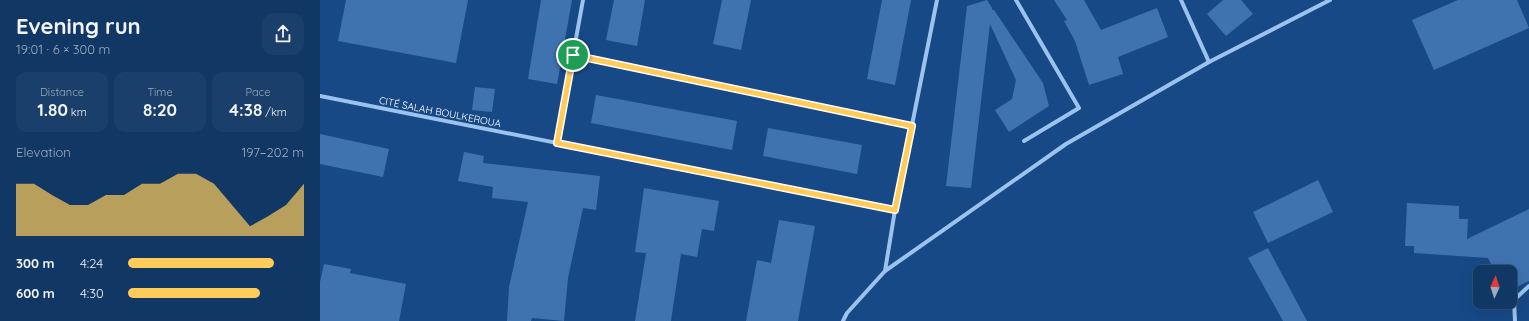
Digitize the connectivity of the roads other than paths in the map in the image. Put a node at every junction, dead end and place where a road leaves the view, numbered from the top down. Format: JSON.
{"nodes":[{"id":1,"x":583,"y":0,"type":"edge"},
{"id":2,"x":937,"y":0,"type":"edge"},
{"id":3,"x":1016,"y":0,"type":"edge"},
{"id":4,"x":1181,"y":0,"type":"edge"},
{"id":5,"x":1330,"y":0,"type":"edge"},
{"id":6,"x":573,"y":55,"type":"junction"},
{"id":7,"x":1210,"y":62,"type":"junction"},
{"id":8,"x":320,"y":96,"type":"edge"},
{"id":9,"x":912,"y":126,"type":"junction"},
{"id":10,"x":1024,"y":141,"type":"dead end"},
{"id":11,"x":557,"y":143,"type":"junction"},
{"id":12,"x":895,"y":210,"type":"junction"},
{"id":13,"x":885,"y":271,"type":"junction"},
{"id":14,"x":1529,"y":286,"type":"edge"},
{"id":15,"x":843,"y":321,"type":"edge"},
{"id":16,"x":1515,"y":321,"type":"edge"}],
"edges":[{"from":1,"to":6,"type":"street"},
{"from":2,"to":9,"type":"street"},
{"from":3,"to":10,"type":"street"},
{"from":4,"to":7,"type":"street"},
{"from":5,"to":7,"type":"street"},
{"from":6,"to":9,"type":"street"},
{"from":6,"to":11,"type":"street"},
{"from":7,"to":13,"type":"street"},
{"from":8,"to":11,"type":"street","name":"CITÉ SALAH BOULKEROUA"},
{"from":9,"to":12,"type":"street"},
{"from":11,"to":12,"type":"street","name":"CITÉ SALAH BOULKEROUA"},
{"from":12,"to":13,"type":"street"},
{"from":13,"to":15,"type":"street"},
{"from":14,"to":16,"type":"street"}]}
